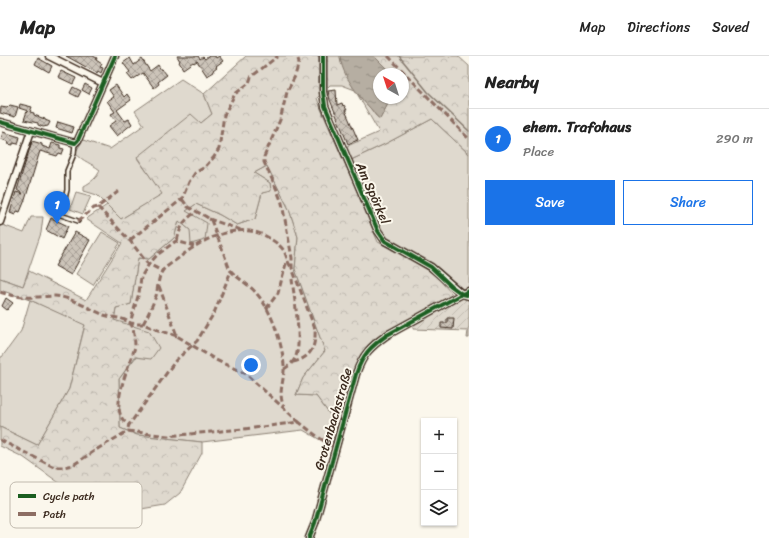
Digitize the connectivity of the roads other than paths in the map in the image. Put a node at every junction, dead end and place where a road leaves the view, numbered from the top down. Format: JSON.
{"nodes":[{"id":1,"x":49,"y":56,"type":"edge"},
{"id":2,"x":115,"y":56,"type":"edge"},
{"id":3,"x":323,"y":56,"type":"edge"},
{"id":4,"x":103,"y":83,"type":"junction"},
{"id":5,"x":0,"y":122,"type":"edge"},
{"id":6,"x":31,"y":131,"type":"junction"},
{"id":7,"x":75,"y":143,"type":"junction"},
{"id":8,"x":78,"y":221,"type":"dead end"},
{"id":9,"x":0,"y":222,"type":"edge"},
{"id":10,"x":469,"y":291,"type":"edge"},
{"id":11,"x":462,"y":294,"type":"junction"},
{"id":12,"x":469,"y":296,"type":"edge"},
{"id":13,"x":309,"y":538,"type":"edge"}],
"edges":[{"from":1,"to":4,"type":"street"},
{"from":2,"to":4,"type":"street"},
{"from":3,"to":11,"type":"street","name":"Am Spörkel"},
{"from":4,"to":7,"type":"street"},
{"from":5,"to":6,"type":"street"},
{"from":6,"to":7,"type":"street"},
{"from":6,"to":9,"type":"street"},
{"from":7,"to":8,"type":"lane"},
{"from":10,"to":11,"type":"street","name":"Grotenbachstraße"},
{"from":11,"to":12,"type":"street","name":"Am Spörkel"},
{"from":11,"to":13,"type":"street","name":"Grotenbachstraße"}]}
